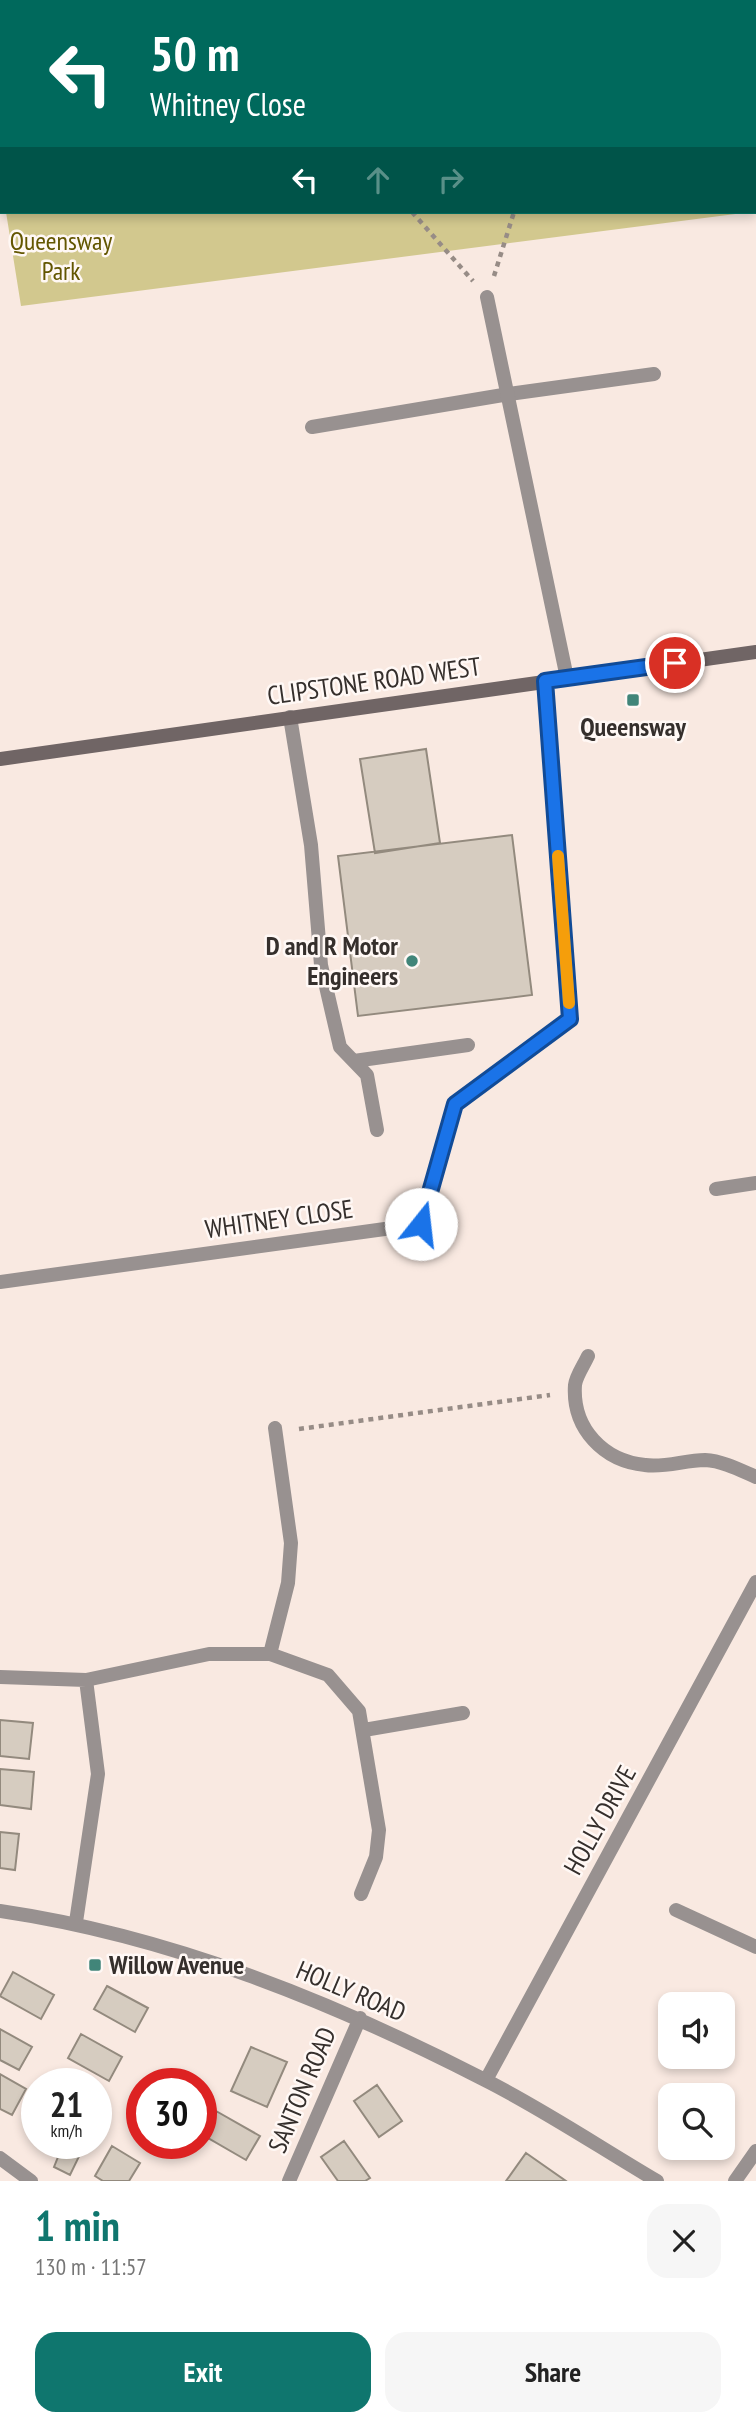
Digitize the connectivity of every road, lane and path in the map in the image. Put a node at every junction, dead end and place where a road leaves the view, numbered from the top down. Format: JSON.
{"nodes":[{"id":1,"x":414,"y":214,"type":"edge"},
{"id":2,"x":513,"y":214,"type":"edge"},
{"id":3,"x":487,"y":297,"type":"junction"},
{"id":4,"x":654,"y":374,"type":"dead end"},
{"id":5,"x":509,"y":394,"type":"junction"},
{"id":6,"x":312,"y":427,"type":"dead end"},
{"id":7,"x":756,"y":652,"type":"edge"},
{"id":8,"x":567,"y":678,"type":"junction"},
{"id":9,"x":545,"y":681,"type":"junction"},
{"id":10,"x":289,"y":718,"type":"junction"},
{"id":11,"x":0,"y":759,"type":"edge"},
{"id":12,"x":468,"y":1045,"type":"dead end"},
{"id":13,"x":354,"y":1062,"type":"junction"},
{"id":14,"x":377,"y":1130,"type":"dead end"},
{"id":15,"x":756,"y":1183,"type":"edge"},
{"id":16,"x":716,"y":1189,"type":"dead end"},
{"id":17,"x":0,"y":1282,"type":"edge"},
{"id":18,"x":588,"y":1356,"type":"dead end"},
{"id":19,"x":576,"y":1391,"type":"junction"},
{"id":20,"x":276,"y":1430,"type":"joint"},
{"id":21,"x":756,"y":1477,"type":"edge"},
{"id":22,"x":756,"y":1583,"type":"edge"},
{"id":23,"x":751,"y":1604,"type":"edge"},
{"id":24,"x":270,"y":1654,"type":"junction"},
{"id":25,"x":0,"y":1678,"type":"edge"},
{"id":26,"x":86,"y":1680,"type":"junction"},
{"id":27,"x":463,"y":1713,"type":"dead end"},
{"id":28,"x":364,"y":1730,"type":"junction"},
{"id":29,"x":361,"y":1894,"type":"dead end"},
{"id":30,"x":676,"y":1910,"type":"dead end"},
{"id":31,"x":0,"y":1911,"type":"edge"},
{"id":32,"x":76,"y":1922,"type":"junction"},
{"id":33,"x":756,"y":1930,"type":"edge"},
{"id":34,"x":753,"y":1946,"type":"edge"},
{"id":35,"x":360,"y":2018,"type":"junction"},
{"id":36,"x":486,"y":2080,"type":"junction"},
{"id":37,"x":756,"y":2151,"type":"edge"},
{"id":38,"x":0,"y":2158,"type":"edge"},
{"id":39,"x":14,"y":2176,"type":"edge"},
{"id":40,"x":31,"y":2181,"type":"edge"},
{"id":41,"x":289,"y":2181,"type":"edge"},
{"id":42,"x":657,"y":2181,"type":"edge"},
{"id":43,"x":735,"y":2181,"type":"edge"}],
"edges":[{"from":1,"to":3,"type":"path"},
{"from":2,"to":3,"type":"path"},
{"from":3,"to":5,"type":"street"},
{"from":4,"to":5,"type":"street"},
{"from":5,"to":6,"type":"street"},
{"from":5,"to":8,"type":"street"},
{"from":7,"to":8,"type":"main road","name":"CLIPSTONE ROAD WEST"},
{"from":8,"to":9,"type":"main road","name":"CLIPSTONE ROAD WEST"},
{"from":9,"to":10,"type":"main road","name":"CLIPSTONE ROAD WEST"},
{"from":9,"to":17,"type":"street","name":"WHITNEY CLOSE"},
{"from":10,"to":11,"type":"main road","name":"CLIPSTONE ROAD WEST"},
{"from":10,"to":13,"type":"street"},
{"from":12,"to":13,"type":"street"},
{"from":13,"to":14,"type":"street"},
{"from":15,"to":16,"type":"street"},
{"from":18,"to":19,"type":"street"},
{"from":19,"to":20,"type":"path"},
{"from":19,"to":21,"type":"street"},
{"from":20,"to":24,"type":"street"},
{"from":22,"to":23,"type":"street","name":"HOLLY DRIVE"},
{"from":23,"to":36,"type":"street","name":"HOLLY DRIVE"},
{"from":24,"to":26,"type":"street"},
{"from":24,"to":28,"type":"street"},
{"from":25,"to":26,"type":"street"},
{"from":26,"to":32,"type":"street"},
{"from":27,"to":28,"type":"street"},
{"from":28,"to":29,"type":"street"},
{"from":30,"to":34,"type":"street"},
{"from":31,"to":32,"type":"street","name":"HOLLY ROAD"},
{"from":32,"to":35,"type":"street","name":"HOLLY ROAD"},
{"from":33,"to":34,"type":"street"},
{"from":35,"to":36,"type":"street","name":"HOLLY ROAD"},
{"from":35,"to":41,"type":"street","name":"SANTON ROAD"},
{"from":36,"to":42,"type":"street","name":"HOLLY ROAD"},
{"from":37,"to":43,"type":"street"},
{"from":38,"to":39,"type":"street"},
{"from":39,"to":40,"type":"street"}]}
